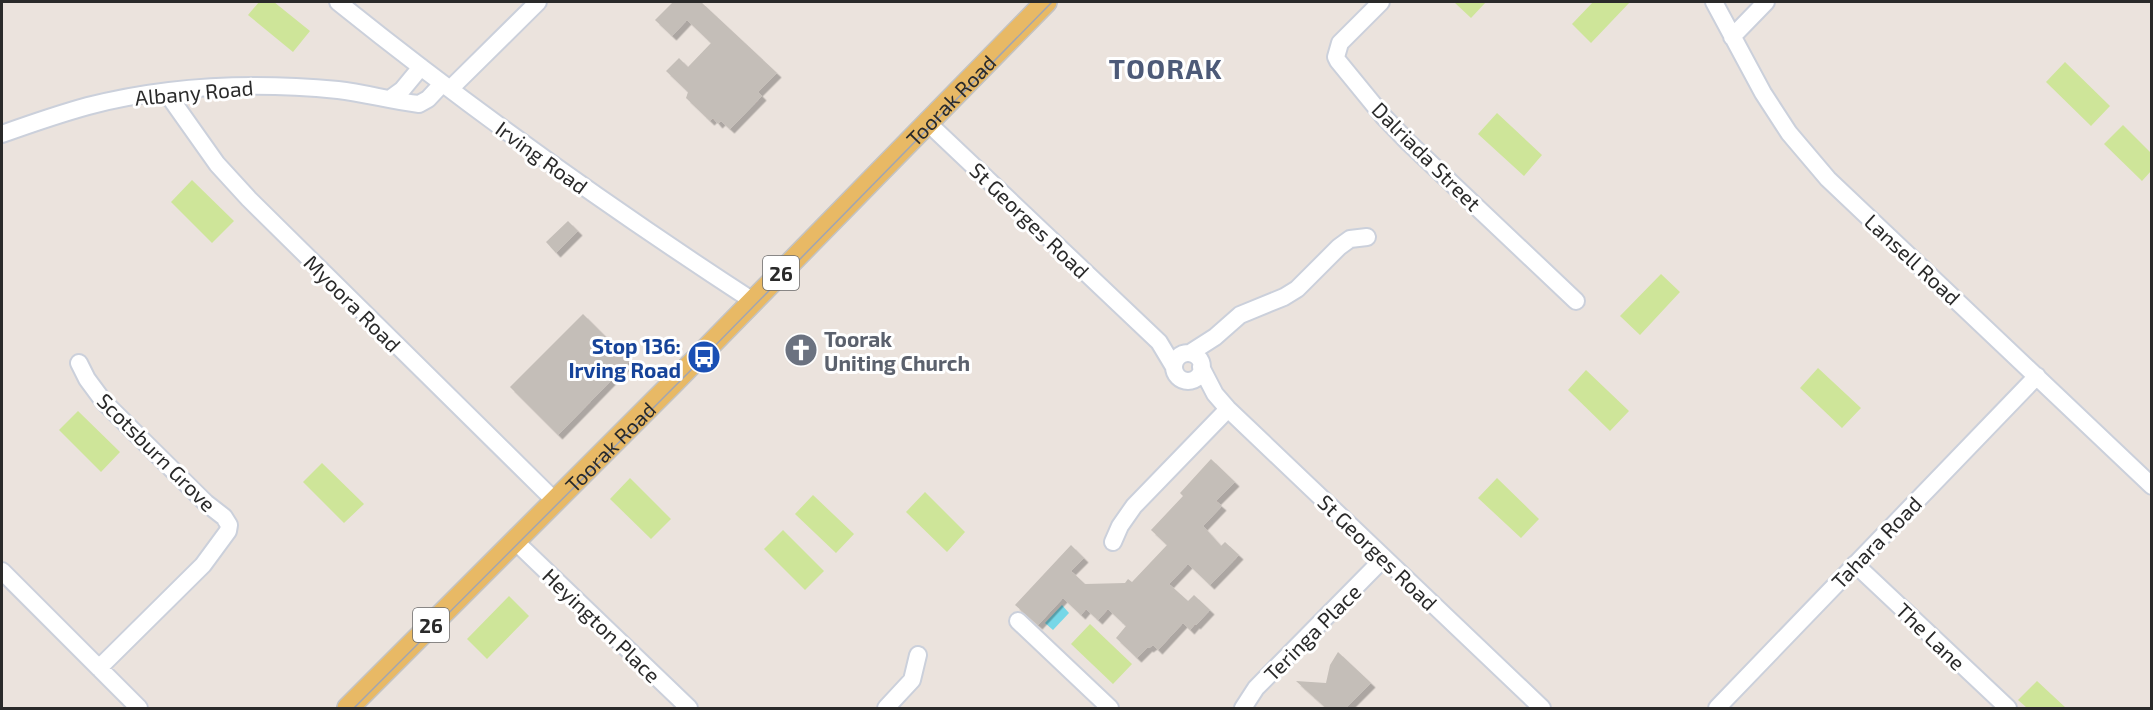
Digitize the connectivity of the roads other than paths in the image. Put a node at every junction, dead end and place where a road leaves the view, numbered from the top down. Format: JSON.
{"nodes":[{"id":1,"x":338,"y":2,"type":"edge"},
{"id":2,"x":538,"y":2,"type":"edge"},
{"id":3,"x":1046,"y":2,"type":"edge"},
{"id":4,"x":1381,"y":2,"type":"edge"},
{"id":5,"x":1714,"y":2,"type":"edge"},
{"id":6,"x":1766,"y":2,"type":"edge"},
{"id":7,"x":1732,"y":36,"type":"junction"},
{"id":8,"x":421,"y":67,"type":"junction"},
{"id":9,"x":446,"y":86,"type":"junction"},
{"id":10,"x":166,"y":92,"type":"junction"},
{"id":11,"x":391,"y":98,"type":"junction"},
{"id":12,"x":928,"y":123,"type":"junction"},
{"id":13,"x":2,"y":134,"type":"edge"},
{"id":14,"x":1366,"y":237,"type":"dead end"},
{"id":15,"x":753,"y":301,"type":"junction"},
{"id":16,"x":1576,"y":301,"type":"dead end"},
{"id":17,"x":1159,"y":342,"type":"junction"},
{"id":18,"x":1195,"y":359,"type":"junction"},
{"id":19,"x":80,"y":363,"type":"dead end"},
{"id":20,"x":1174,"y":368,"type":"junction"},
{"id":21,"x":2037,"y":376,"type":"junction"},
{"id":22,"x":1189,"y":380,"type":"junction"},
{"id":23,"x":1215,"y":394,"type":"junction"},
{"id":24,"x":1228,"y":409,"type":"junction"},
{"id":25,"x":2151,"y":486,"type":"edge"},
{"id":26,"x":555,"y":501,"type":"junction"},
{"id":27,"x":514,"y":542,"type":"junction"},
{"id":28,"x":1113,"y":542,"type":"dead end"},
{"id":29,"x":1384,"y":558,"type":"junction"},
{"id":30,"x":1856,"y":564,"type":"junction"},
{"id":31,"x":2,"y":571,"type":"edge"},
{"id":32,"x":1018,"y":621,"type":"dead end"},
{"id":33,"x":918,"y":655,"type":"dead end"},
{"id":34,"x":99,"y":668,"type":"junction"},
{"id":35,"x":139,"y":708,"type":"edge"},
{"id":36,"x":348,"y":708,"type":"edge"},
{"id":37,"x":689,"y":708,"type":"edge"},
{"id":38,"x":886,"y":708,"type":"edge"},
{"id":39,"x":1110,"y":708,"type":"edge"},
{"id":40,"x":1243,"y":708,"type":"edge"},
{"id":41,"x":1542,"y":708,"type":"edge"},
{"id":42,"x":1717,"y":708,"type":"edge"},
{"id":43,"x":2008,"y":708,"type":"edge"}],
"edges":[{"from":1,"to":8,"type":"street","name":"Irving Road"},
{"from":2,"to":9,"type":"street"},
{"from":3,"to":12,"type":"main road","name":"Toorak Road","number":"26"},
{"from":4,"to":16,"type":"street","name":"Dalriada Street"},
{"from":5,"to":7,"type":"street","name":"Lansell Road"},
{"from":6,"to":7,"type":"street"},
{"from":7,"to":21,"type":"street","name":"Lansell Road"},
{"from":8,"to":9,"type":"street","name":"Irving Road"},
{"from":8,"to":11,"type":"street"},
{"from":9,"to":11,"type":"street","name":"Albany Road"},
{"from":9,"to":15,"type":"street","name":"Irving Road"},
{"from":10,"to":11,"type":"street","name":"Albany Road"},
{"from":10,"to":13,"type":"street","name":"Albany Road"},
{"from":10,"to":26,"type":"street","name":"Myoora Road"},
{"from":12,"to":15,"type":"main road","name":"Toorak Road","number":"26"},
{"from":12,"to":17,"type":"street","name":"St Georges Road"},
{"from":14,"to":18,"type":"street"},
{"from":15,"to":26,"type":"main road","name":"Toorak Road","number":"26"},
{"from":17,"to":18,"type":"street","name":"St Georges Road"},
{"from":17,"to":20,"type":"street","name":"St Georges Road"},
{"from":18,"to":20,"type":"street"},
{"from":18,"to":22,"type":"street"},
{"from":18,"to":23,"type":"street","name":"St Georges Road"},
{"from":19,"to":34,"type":"street","name":"Scotsburn Grove"},
{"from":20,"to":22,"type":"street"},
{"from":21,"to":25,"type":"street","name":"Lansell Road"},
{"from":21,"to":30,"type":"street","name":"Tahara Road"},
{"from":22,"to":23,"type":"street","name":"St Georges Road"},
{"from":23,"to":24,"type":"street","name":"St Georges Road"},
{"from":24,"to":28,"type":"street"},
{"from":24,"to":29,"type":"street","name":"St Georges Road"},
{"from":26,"to":27,"type":"main road","name":"Toorak Road","number":"26"},
{"from":27,"to":36,"type":"main road","name":"Toorak Road","number":"26"},
{"from":27,"to":37,"type":"street","name":"Heyington Place"},
{"from":29,"to":40,"type":"street","name":"Teringa Place"},
{"from":29,"to":41,"type":"street","name":"St Georges Road"},
{"from":30,"to":42,"type":"street","name":"Tahara Road"},
{"from":30,"to":43,"type":"street","name":"The Lane"},
{"from":31,"to":34,"type":"street"},
{"from":32,"to":39,"type":"street"},
{"from":33,"to":38,"type":"street"},
{"from":34,"to":35,"type":"street"}]}
